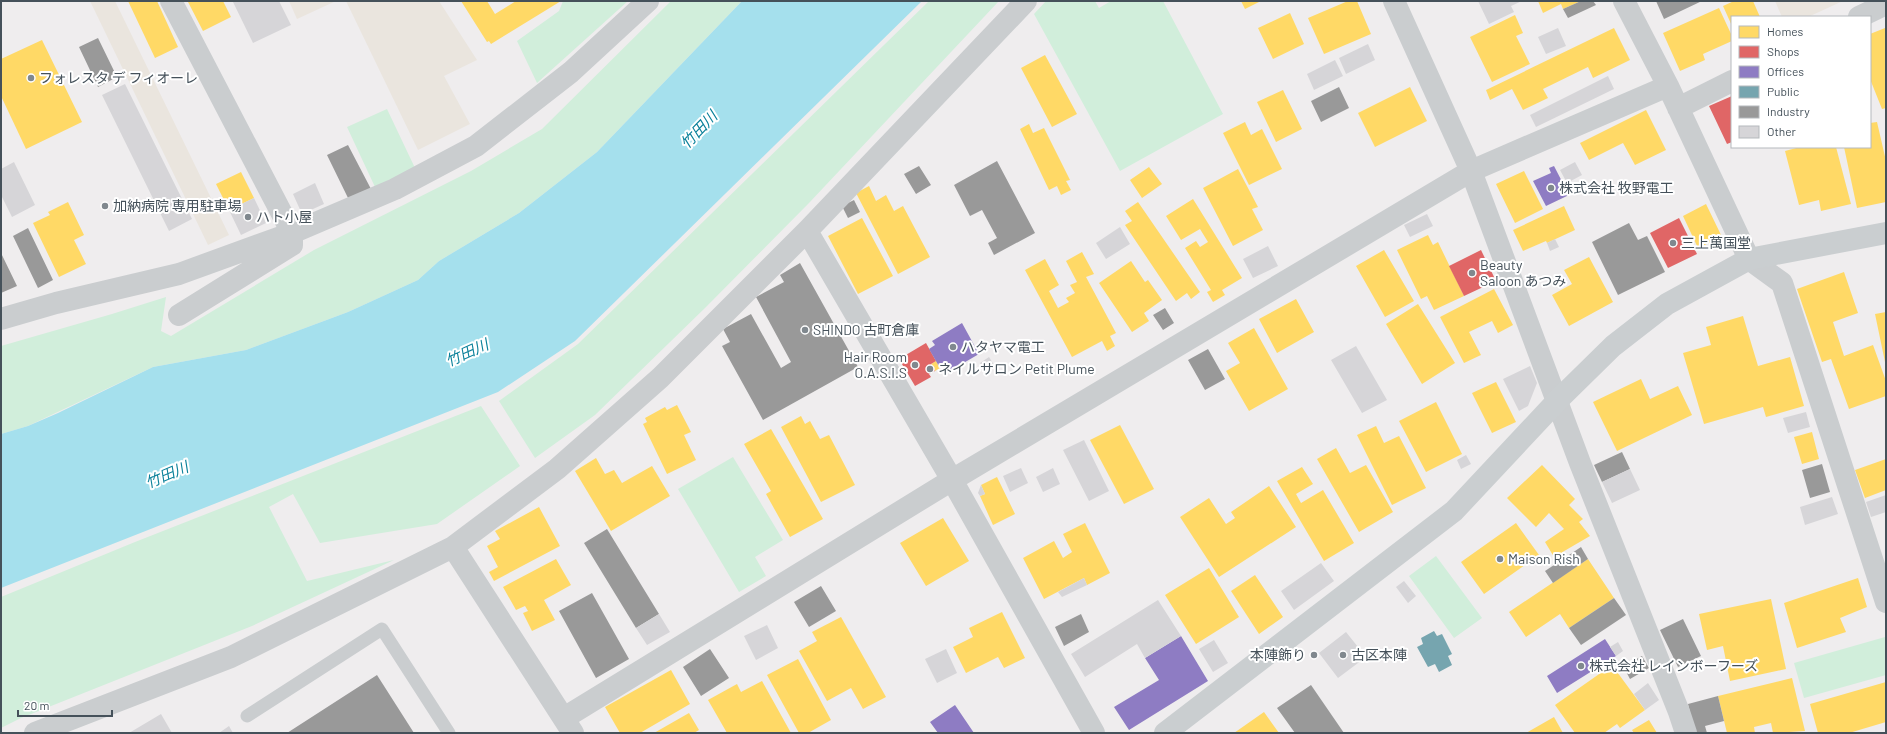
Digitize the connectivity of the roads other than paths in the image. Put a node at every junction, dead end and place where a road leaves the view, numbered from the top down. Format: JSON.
{"nodes":[{"id":1,"x":171,"y":1,"type":"edge"},
{"id":2,"x":648,"y":1,"type":"edge"},
{"id":3,"x":1026,"y":1,"type":"edge"},
{"id":4,"x":1394,"y":1,"type":"edge"},
{"id":5,"x":1624,"y":1,"type":"edge"},
{"id":6,"x":1886,"y":4,"type":"edge"},
{"id":7,"x":1861,"y":16,"type":"edge"},
{"id":8,"x":1731,"y":82,"type":"edge"},
{"id":9,"x":1668,"y":86,"type":"junction"},
{"id":10,"x":1678,"y":108,"type":"junction"},
{"id":11,"x":1471,"y":172,"type":"junction"},
{"id":12,"x":807,"y":231,"type":"junction"},
{"id":13,"x":292,"y":233,"type":"junction"},
{"id":14,"x":1886,"y":233,"type":"edge"},
{"id":15,"x":1749,"y":259,"type":"junction"},
{"id":16,"x":179,"y":315,"type":"dead end"},
{"id":17,"x":1,"y":319,"type":"edge"},
{"id":18,"x":1557,"y":401,"type":"junction"},
{"id":19,"x":952,"y":480,"type":"junction"},
{"id":20,"x":453,"y":547,"type":"junction"},
{"id":21,"x":1886,"y":602,"type":"edge"},
{"id":22,"x":246,"y":716,"type":"dead end"},
{"id":23,"x":568,"y":726,"type":"edge"},
{"id":24,"x":35,"y":733,"type":"edge"},
{"id":25,"x":449,"y":733,"type":"edge"},
{"id":26,"x":1094,"y":733,"type":"edge"},
{"id":27,"x":1165,"y":733,"type":"edge"},
{"id":28,"x":1686,"y":733,"type":"edge"}],
"edges":[{"from":1,"to":13,"type":"street"},
{"from":2,"to":13,"type":"street"},
{"from":3,"to":12,"type":"street"},
{"from":4,"to":11,"type":"street"},
{"from":5,"to":9,"type":"street"},
{"from":6,"to":7,"type":"street"},
{"from":8,"to":10,"type":"street"},
{"from":9,"to":10,"type":"street"},
{"from":9,"to":11,"type":"street"},
{"from":10,"to":15,"type":"street"},
{"from":11,"to":18,"type":"street"},
{"from":11,"to":19,"type":"street"},
{"from":12,"to":19,"type":"street"},
{"from":12,"to":20,"type":"street"},
{"from":13,"to":16,"type":"street"},
{"from":13,"to":17,"type":"street"},
{"from":14,"to":15,"type":"street"},
{"from":15,"to":18,"type":"street"},
{"from":15,"to":21,"type":"street"},
{"from":18,"to":27,"type":"street"},
{"from":18,"to":28,"type":"street"},
{"from":19,"to":23,"type":"street"},
{"from":19,"to":26,"type":"street"},
{"from":20,"to":23,"type":"street"},
{"from":20,"to":24,"type":"street"},
{"from":22,"to":25,"type":"lane"}]}
